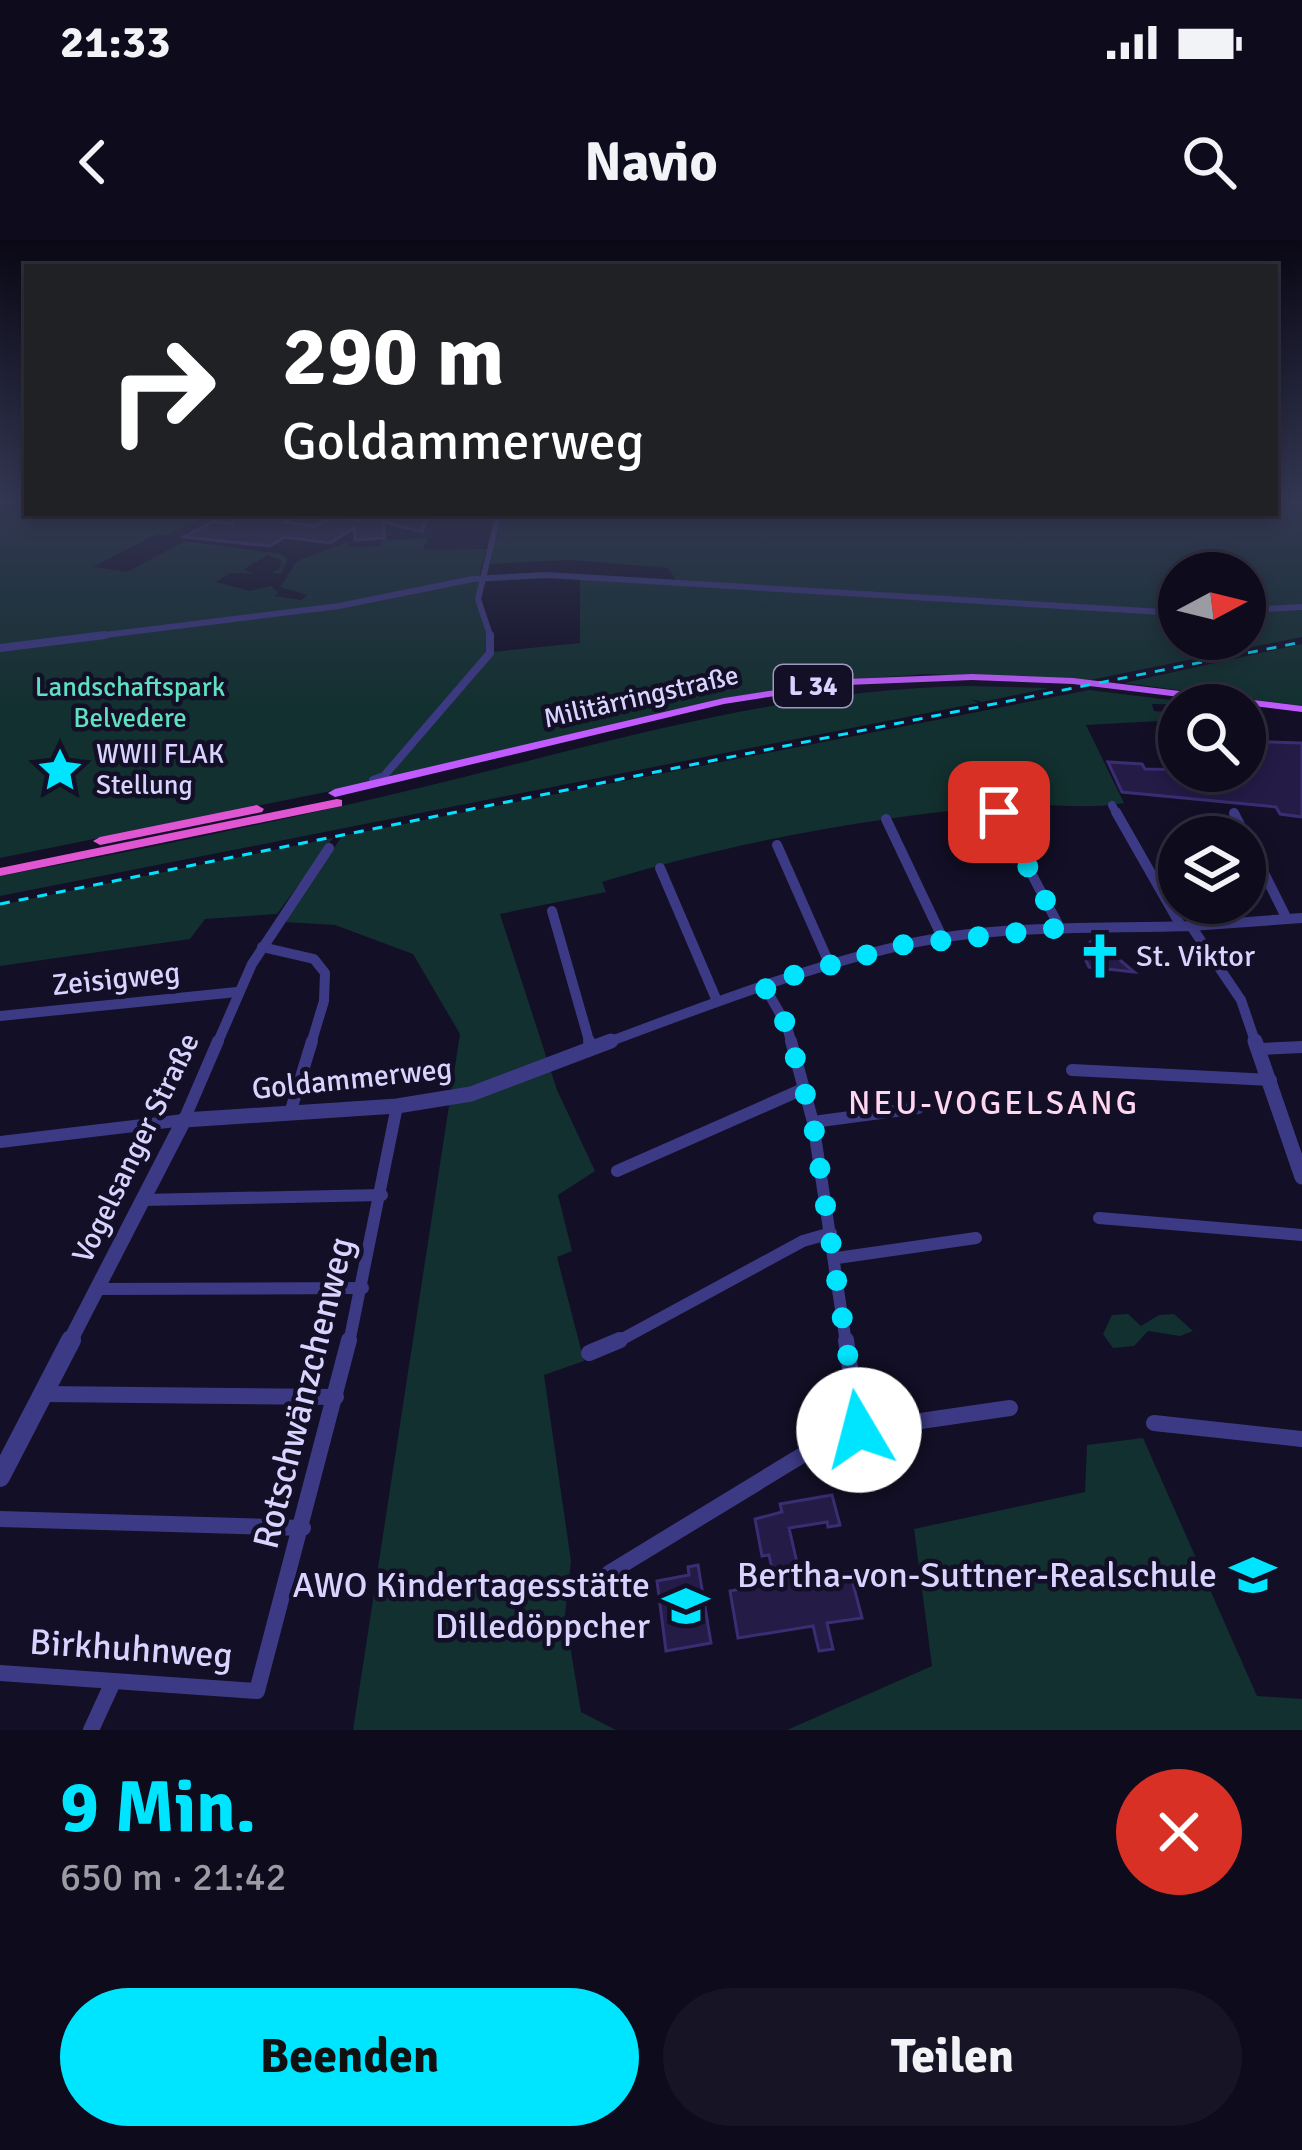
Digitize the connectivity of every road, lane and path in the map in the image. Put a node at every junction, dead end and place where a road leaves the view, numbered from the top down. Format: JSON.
{"nodes":[{"id":1,"x":484,"y":571,"type":"edge"},
{"id":2,"x":482,"y":578,"type":"junction"},
{"id":3,"x":1302,"y":607,"type":"edge"},
{"id":4,"x":1266,"y":609,"type":"edge"},
{"id":5,"x":1158,"y":612,"type":"edge"},
{"id":6,"x":0,"y":648,"type":"edge"},
{"id":7,"x":1158,"y":698,"type":"edge"},
{"id":8,"x":1266,"y":709,"type":"edge"},
{"id":9,"x":1302,"y":712,"type":"edge"},
{"id":10,"x":373,"y":780,"type":"dead end"},
{"id":11,"x":336,"y":798,"type":"junction"},
{"id":12,"x":1112,"y":805,"type":"dead end"},
{"id":13,"x":999,"y":812,"type":"dead end"},
{"id":14,"x":1234,"y":813,"type":"dead end"},
{"id":15,"x":886,"y":819,"type":"dead end"},
{"id":16,"x":777,"y":845,"type":"dead end"},
{"id":17,"x":329,"y":848,"type":"dead end"},
{"id":18,"x":0,"y":860,"type":"edge"},
{"id":19,"x":660,"y":868,"type":"dead end"},
{"id":20,"x":0,"y":872,"type":"edge"},
{"id":21,"x":552,"y":911,"type":"dead end"},
{"id":22,"x":1302,"y":918,"type":"edge"},
{"id":23,"x":1287,"y":920,"type":"junction"},
{"id":24,"x":1186,"y":926,"type":"junction"},
{"id":25,"x":1060,"y":928,"type":"junction"},
{"id":26,"x":944,"y":939,"type":"junction"},
{"id":27,"x":262,"y":947,"type":"junction"},
{"id":28,"x":829,"y":963,"type":"junction"},
{"id":29,"x":763,"y":984,"type":"junction"},
{"id":30,"x":237,"y":992,"type":"junction"},
{"id":31,"x":717,"y":1001,"type":"junction"},
{"id":32,"x":0,"y":1016,"type":"edge"},
{"id":33,"x":1302,"y":1047,"type":"edge"},
{"id":34,"x":1260,"y":1048,"type":"junction"},
{"id":35,"x":591,"y":1049,"type":"junction"},
{"id":36,"x":1072,"y":1070,"type":"dead end"},
{"id":37,"x":1271,"y":1080,"type":"junction"},
{"id":38,"x":803,"y":1089,"type":"junction"},
{"id":39,"x":397,"y":1106,"type":"junction"},
{"id":40,"x":918,"y":1108,"type":"dead end"},
{"id":41,"x":290,"y":1113,"type":"junction"},
{"id":42,"x":184,"y":1120,"type":"junction"},
{"id":43,"x":813,"y":1122,"type":"junction"},
{"id":44,"x":0,"y":1142,"type":"edge"},
{"id":45,"x":617,"y":1171,"type":"dead end"},
{"id":46,"x":1302,"y":1176,"type":"edge"},
{"id":47,"x":382,"y":1195,"type":"junction"},
{"id":48,"x":142,"y":1200,"type":"junction"},
{"id":49,"x":1099,"y":1218,"type":"dead end"},
{"id":50,"x":831,"y":1233,"type":"junction"},
{"id":51,"x":1302,"y":1235,"type":"edge"},
{"id":52,"x":976,"y":1238,"type":"dead end"},
{"id":53,"x":836,"y":1258,"type":"junction"},
{"id":54,"x":362,"y":1288,"type":"junction"},
{"id":55,"x":98,"y":1289,"type":"junction"},
{"id":56,"x":589,"y":1353,"type":"dead end"},
{"id":57,"x":45,"y":1394,"type":"junction"},
{"id":58,"x":336,"y":1397,"type":"junction"},
{"id":59,"x":1010,"y":1408,"type":"dead end"},
{"id":60,"x":1154,"y":1423,"type":"dead end"},
{"id":61,"x":859,"y":1430,"type":"junction"},
{"id":62,"x":1302,"y":1439,"type":"edge"},
{"id":63,"x":0,"y":1477,"type":"edge"},
{"id":64,"x":0,"y":1519,"type":"edge"},
{"id":65,"x":303,"y":1528,"type":"junction"},
{"id":66,"x":608,"y":1573,"type":"dead end"},
{"id":67,"x":0,"y":1673,"type":"edge"},
{"id":68,"x":113,"y":1682,"type":"junction"},
{"id":69,"x":257,"y":1690,"type":"joint"},
{"id":70,"x":91,"y":1730,"type":"edge"}],
"edges":[{"from":1,"to":2,"type":"street"},
{"from":2,"to":5,"type":"street"},
{"from":2,"to":6,"type":"street"},
{"from":2,"to":10,"type":"street"},
{"from":3,"to":4,"type":"street"},
{"from":7,"to":11,"type":"main road","name":"Militärringstraße","number":"L 34"},
{"from":8,"to":9,"type":"main road","name":"Militärringstraße","number":"L 34"},
{"from":9,"to":11,"type":"main road","name":"Militärringstraße","number":"L 34"},
{"from":11,"to":18,"type":"highway","name":"Militärringstraße","number":"L 34"},
{"from":11,"to":20,"type":"highway","name":"Militärringstraße","number":"L 34"},
{"from":12,"to":24,"type":"street"},
{"from":13,"to":25,"type":"street"},
{"from":14,"to":23,"type":"street"},
{"from":15,"to":26,"type":"street"},
{"from":16,"to":28,"type":"street"},
{"from":17,"to":27,"type":"street","name":"Vogelsanger Straße"},
{"from":19,"to":31,"type":"street"},
{"from":21,"to":35,"type":"street"},
{"from":22,"to":23,"type":"street","name":"Goldammerweg"},
{"from":23,"to":24,"type":"street","name":"Goldammerweg"},
{"from":24,"to":25,"type":"street","name":"Goldammerweg"},
{"from":24,"to":34,"type":"street"},
{"from":25,"to":26,"type":"street","name":"Goldammerweg"},
{"from":26,"to":28,"type":"street","name":"Goldammerweg"},
{"from":27,"to":30,"type":"street","name":"Vogelsanger Straße"},
{"from":27,"to":41,"type":"street"},
{"from":28,"to":29,"type":"street","name":"Goldammerweg"},
{"from":29,"to":31,"type":"street","name":"Goldammerweg"},
{"from":29,"to":38,"type":"street"},
{"from":30,"to":32,"type":"street","name":"Zeisigweg"},
{"from":30,"to":42,"type":"street","name":"Vogelsanger Straße"},
{"from":31,"to":35,"type":"street","name":"Goldammerweg"},
{"from":33,"to":34,"type":"street"},
{"from":34,"to":37,"type":"street"},
{"from":35,"to":39,"type":"street","name":"Goldammerweg"},
{"from":36,"to":37,"type":"street"},
{"from":37,"to":46,"type":"street"},
{"from":38,"to":43,"type":"street"},
{"from":38,"to":45,"type":"street"},
{"from":39,"to":41,"type":"street","name":"Goldammerweg"},
{"from":39,"to":47,"type":"street","name":"Rotschwänzchenweg"},
{"from":40,"to":43,"type":"street"},
{"from":41,"to":42,"type":"street","name":"Goldammerweg"},
{"from":42,"to":44,"type":"street"},
{"from":42,"to":48,"type":"street","name":"Vogelsanger Straße"},
{"from":43,"to":50,"type":"street"},
{"from":47,"to":48,"type":"street"},
{"from":47,"to":54,"type":"street","name":"Rotschwänzchenweg"},
{"from":48,"to":55,"type":"street","name":"Vogelsanger Straße"},
{"from":49,"to":51,"type":"street"},
{"from":50,"to":53,"type":"street"},
{"from":50,"to":56,"type":"street"},
{"from":52,"to":53,"type":"street"},
{"from":53,"to":61,"type":"street"},
{"from":54,"to":55,"type":"street"},
{"from":54,"to":58,"type":"street","name":"Rotschwänzchenweg"},
{"from":55,"to":57,"type":"street","name":"Vogelsanger Straße"},
{"from":57,"to":58,"type":"street"},
{"from":57,"to":63,"type":"street","name":"Vogelsanger Straße"},
{"from":58,"to":65,"type":"street","name":"Rotschwänzchenweg"},
{"from":59,"to":61,"type":"street"},
{"from":60,"to":62,"type":"street"},
{"from":61,"to":66,"type":"street"},
{"from":64,"to":65,"type":"street"},
{"from":65,"to":69,"type":"street","name":"Rotschwänzchenweg"},
{"from":67,"to":68,"type":"street","name":"Birkhuhnweg"},
{"from":68,"to":69,"type":"street","name":"Birkhuhnweg"},
{"from":68,"to":70,"type":"street"}]}
